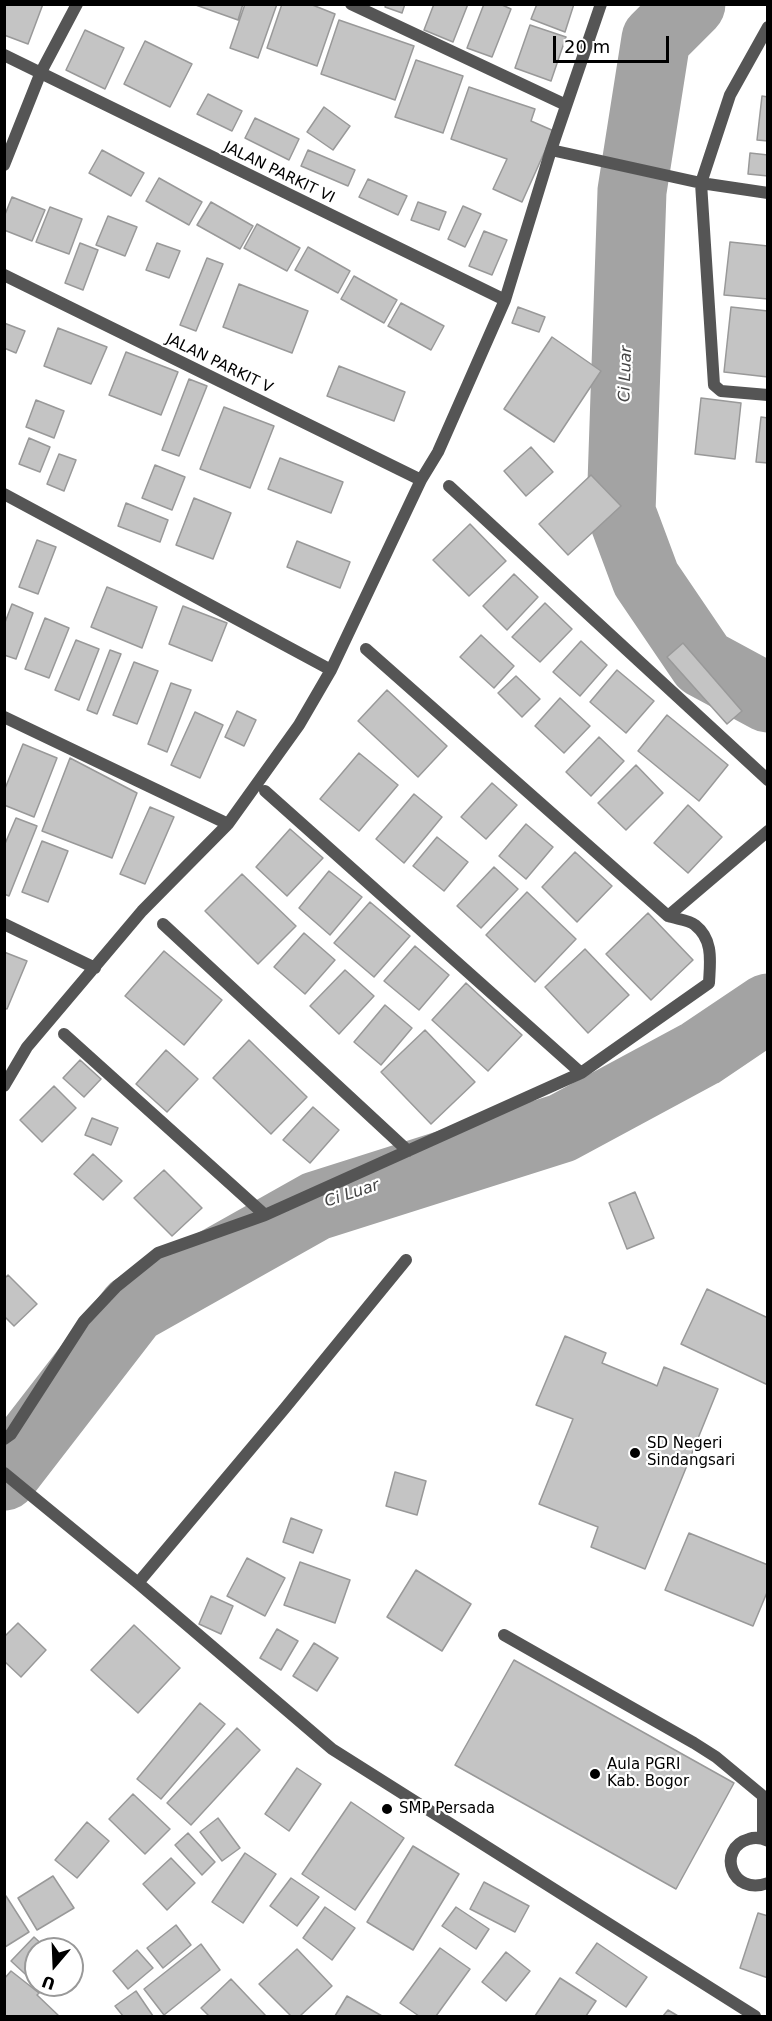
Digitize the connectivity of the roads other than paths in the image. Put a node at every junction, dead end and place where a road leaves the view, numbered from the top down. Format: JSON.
{"nodes":[{"id":1,"x":77,"y":4,"type":"edge"},
{"id":2,"x":351,"y":4,"type":"edge"},
{"id":3,"x":601,"y":4,"type":"edge"},
{"id":4,"x":768,"y":27,"type":"edge"},
{"id":5,"x":4,"y":55,"type":"edge"},
{"id":6,"x":40,"y":72,"type":"junction"},
{"id":7,"x":566,"y":105,"type":"junction"},
{"id":8,"x":551,"y":150,"type":"junction"},
{"id":9,"x":4,"y":165,"type":"edge"},
{"id":10,"x":696,"y":182,"type":"junction"},
{"id":11,"x":768,"y":193,"type":"edge"},
{"id":12,"x":4,"y":274,"type":"edge"},
{"id":13,"x":505,"y":300,"type":"junction"},
{"id":14,"x":768,"y":395,"type":"edge"},
{"id":15,"x":421,"y":480,"type":"junction"},
{"id":16,"x":449,"y":486,"type":"dead end"},
{"id":17,"x":4,"y":494,"type":"edge"},
{"id":18,"x":366,"y":649,"type":"dead end"},
{"id":19,"x":331,"y":670,"type":"junction"},
{"id":20,"x":4,"y":717,"type":"edge"},
{"id":21,"x":768,"y":780,"type":"edge"},
{"id":22,"x":265,"y":791,"type":"dead end"},
{"id":23,"x":228,"y":824,"type":"junction"},
{"id":24,"x":768,"y":831,"type":"edge"},
{"id":25,"x":668,"y":916,"type":"junction"},
{"id":26,"x":4,"y":924,"type":"edge"},
{"id":27,"x":163,"y":924,"type":"dead end"},
{"id":28,"x":94,"y":969,"type":"junction"},
{"id":29,"x":64,"y":1034,"type":"dead end"},
{"id":30,"x":581,"y":1074,"type":"junction"},
{"id":31,"x":4,"y":1086,"type":"edge"},
{"id":32,"x":408,"y":1151,"type":"junction"},
{"id":33,"x":265,"y":1215,"type":"junction"},
{"id":34,"x":406,"y":1260,"type":"dead end"},
{"id":35,"x":4,"y":1439,"type":"edge"},
{"id":36,"x":4,"y":1473,"type":"edge"},
{"id":37,"x":138,"y":1583,"type":"junction"},
{"id":38,"x":504,"y":1635,"type":"dead end"},
{"id":39,"x":765,"y":1840,"type":"edge"},
{"id":40,"x":768,"y":1883,"type":"edge"},
{"id":41,"x":755,"y":2016,"type":"edge"}],
"edges":[{"from":1,"to":6,"type":"street"},
{"from":2,"to":7,"type":"street"},
{"from":3,"to":7,"type":"street"},
{"from":4,"to":10,"type":"street"},
{"from":5,"to":6,"type":"street","name":"JALAN PARKIT VI"},
{"from":6,"to":9,"type":"street"},
{"from":6,"to":13,"type":"street","name":"JALAN PARKIT VI"},
{"from":7,"to":8,"type":"street"},
{"from":8,"to":10,"type":"street"},
{"from":8,"to":13,"type":"street"},
{"from":10,"to":11,"type":"street"},
{"from":10,"to":14,"type":"street"},
{"from":12,"to":15,"type":"street","name":"JALAN PARKIT V"},
{"from":13,"to":15,"type":"street"},
{"from":15,"to":19,"type":"street"},
{"from":16,"to":21,"type":"street"},
{"from":17,"to":19,"type":"street"},
{"from":18,"to":25,"type":"street"},
{"from":19,"to":23,"type":"street"},
{"from":20,"to":23,"type":"street"},
{"from":22,"to":30,"type":"street"},
{"from":23,"to":28,"type":"street"},
{"from":24,"to":25,"type":"street"},
{"from":25,"to":30,"type":"street"},
{"from":26,"to":28,"type":"street"},
{"from":27,"to":32,"type":"street"},
{"from":28,"to":31,"type":"street"},
{"from":29,"to":33,"type":"street"},
{"from":30,"to":32,"type":"street"},
{"from":32,"to":33,"type":"street"},
{"from":33,"to":35,"type":"street"},
{"from":34,"to":37,"type":"street"},
{"from":36,"to":37,"type":"street"},
{"from":37,"to":41,"type":"street"},
{"from":38,"to":39,"type":"street"},
{"from":39,"to":40,"type":"street"}]}
